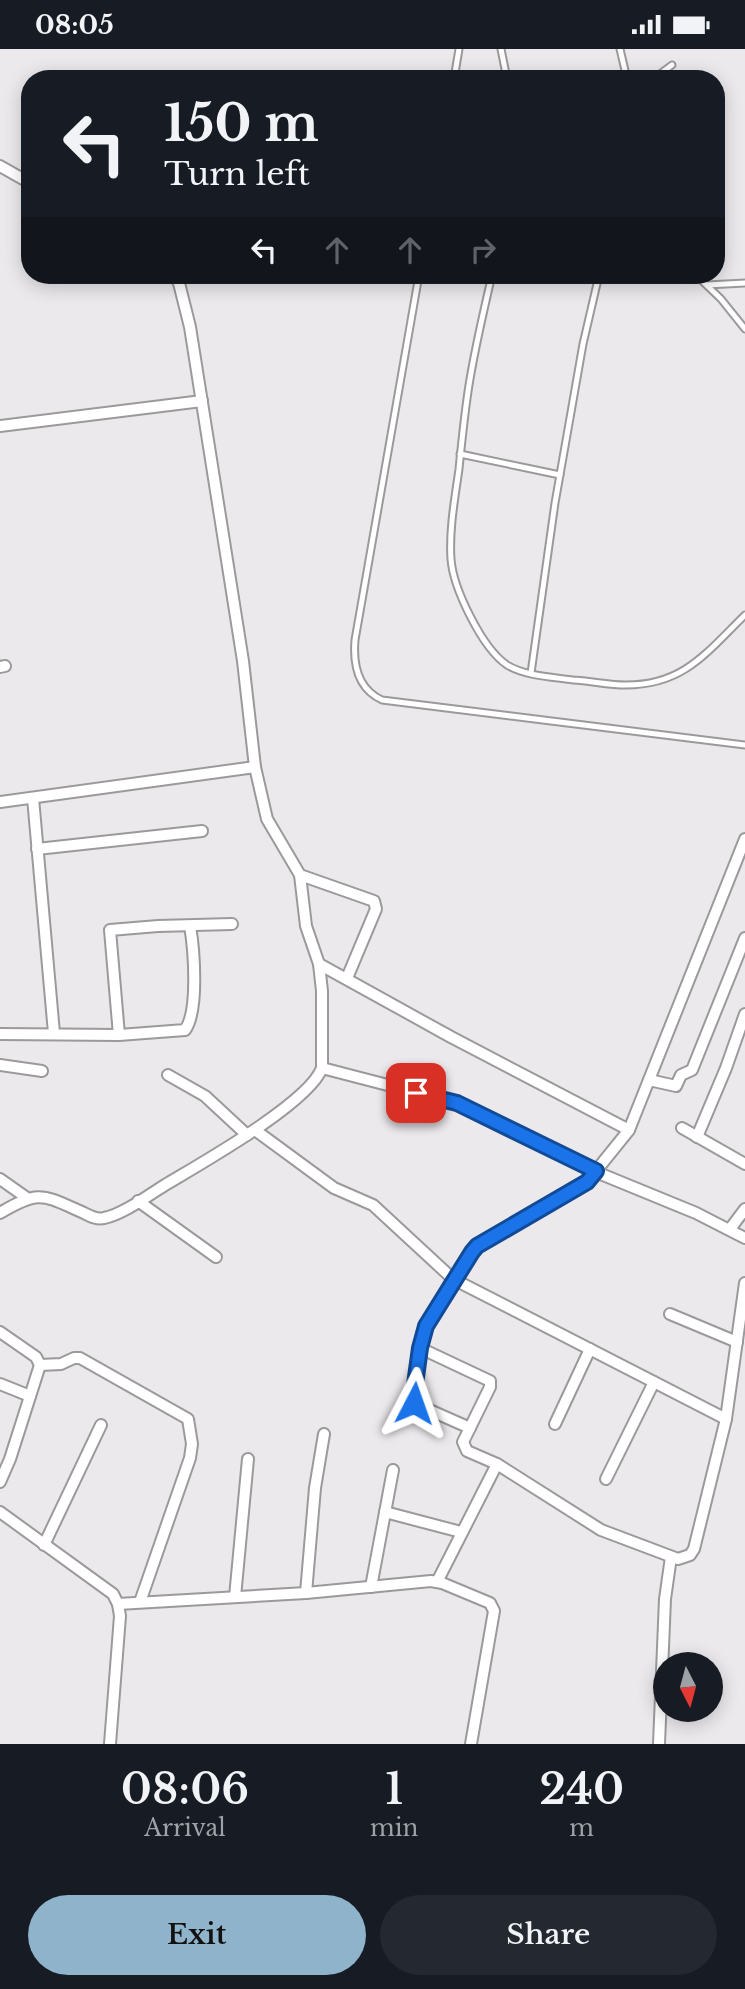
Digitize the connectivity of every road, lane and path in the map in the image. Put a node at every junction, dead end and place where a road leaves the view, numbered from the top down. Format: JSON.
{"nodes":[{"id":1,"x":459,"y":49,"type":"edge"},
{"id":2,"x":501,"y":49,"type":"edge"},
{"id":3,"x":620,"y":49,"type":"edge"},
{"id":4,"x":672,"y":65,"type":"dead end"},
{"id":5,"x":456,"y":70,"type":"edge"},
{"id":6,"x":505,"y":70,"type":"edge"},
{"id":7,"x":625,"y":70,"type":"edge"},
{"id":8,"x":665,"y":70,"type":"edge"},
{"id":9,"x":0,"y":166,"type":"edge"},
{"id":10,"x":21,"y":178,"type":"edge"},
{"id":11,"x":745,"y":283,"type":"edge"},
{"id":12,"x":179,"y":284,"type":"edge"},
{"id":13,"x":417,"y":284,"type":"edge"},
{"id":14,"x":490,"y":284,"type":"edge"},
{"id":15,"x":597,"y":284,"type":"edge"},
{"id":16,"x":707,"y":285,"type":"joint"},
{"id":17,"x":745,"y":329,"type":"edge"},
{"id":18,"x":202,"y":401,"type":"junction"},
{"id":19,"x":0,"y":426,"type":"edge"},
{"id":20,"x":460,"y":454,"type":"junction"},
{"id":21,"x":560,"y":475,"type":"junction"},
{"id":22,"x":745,"y":615,"type":"edge"},
{"id":23,"x":531,"y":673,"type":"junction"},
{"id":24,"x":745,"y":745,"type":"edge"},
{"id":25,"x":255,"y":768,"type":"junction"},
{"id":26,"x":33,"y":797,"type":"junction"},
{"id":27,"x":0,"y":802,"type":"edge"},
{"id":28,"x":202,"y":831,"type":"dead end"},
{"id":29,"x":745,"y":839,"type":"edge"},
{"id":30,"x":37,"y":849,"type":"junction"},
{"id":31,"x":300,"y":875,"type":"junction"},
{"id":32,"x":232,"y":924,"type":"dead end"},
{"id":33,"x":190,"y":926,"type":"junction"},
{"id":34,"x":745,"y":938,"type":"edge"},
{"id":35,"x":319,"y":964,"type":"junction"},
{"id":36,"x":346,"y":978,"type":"junction"},
{"id":37,"x":745,"y":1014,"type":"edge"},
{"id":38,"x":54,"y":1033,"type":"junction"},
{"id":39,"x":0,"y":1034,"type":"edge"},
{"id":40,"x":119,"y":1035,"type":"junction"},
{"id":41,"x":0,"y":1065,"type":"edge"},
{"id":42,"x":322,"y":1068,"type":"junction"},
{"id":43,"x":42,"y":1071,"type":"dead end"},
{"id":44,"x":168,"y":1075,"type":"dead end"},
{"id":45,"x":649,"y":1080,"type":"junction"},
{"id":46,"x":682,"y":1128,"type":"dead end"},
{"id":47,"x":629,"y":1130,"type":"junction"},
{"id":48,"x":251,"y":1133,"type":"junction"},
{"id":49,"x":696,"y":1137,"type":"junction"},
{"id":50,"x":745,"y":1164,"type":"edge"},
{"id":51,"x":596,"y":1171,"type":"junction"},
{"id":52,"x":0,"y":1179,"type":"edge"},
{"id":53,"x":27,"y":1198,"type":"junction"},
{"id":54,"x":138,"y":1201,"type":"junction"},
{"id":55,"x":745,"y":1209,"type":"edge"},
{"id":56,"x":0,"y":1213,"type":"edge"},
{"id":57,"x":730,"y":1229,"type":"junction"},
{"id":58,"x":744,"y":1237,"type":"edge"},
{"id":59,"x":216,"y":1257,"type":"dead end"},
{"id":60,"x":453,"y":1279,"type":"junction"},
{"id":61,"x":745,"y":1283,"type":"edge"},
{"id":62,"x":670,"y":1314,"type":"dead end"},
{"id":63,"x":0,"y":1332,"type":"edge"},
{"id":64,"x":737,"y":1342,"type":"junction"},
{"id":65,"x":420,"y":1348,"type":"junction"},
{"id":66,"x":590,"y":1349,"type":"junction"},
{"id":67,"x":40,"y":1365,"type":"junction"},
{"id":68,"x":654,"y":1382,"type":"junction"},
{"id":69,"x":1,"y":1386,"type":"edge"},
{"id":70,"x":30,"y":1396,"type":"junction"},
{"id":71,"x":726,"y":1419,"type":"junction"},
{"id":72,"x":555,"y":1424,"type":"dead end"},
{"id":73,"x":101,"y":1425,"type":"dead end"},
{"id":74,"x":470,"y":1428,"type":"junction"},
{"id":75,"x":324,"y":1434,"type":"dead end"},
{"id":76,"x":248,"y":1459,"type":"dead end"},
{"id":77,"x":497,"y":1464,"type":"junction"},
{"id":78,"x":393,"y":1470,"type":"dead end"},
{"id":79,"x":606,"y":1479,"type":"dead end"},
{"id":80,"x":0,"y":1482,"type":"edge"},
{"id":81,"x":0,"y":1512,"type":"edge"},
{"id":82,"x":385,"y":1512,"type":"junction"},
{"id":83,"x":461,"y":1532,"type":"junction"},
{"id":84,"x":44,"y":1545,"type":"junction"},
{"id":85,"x":671,"y":1557,"type":"junction"},
{"id":86,"x":437,"y":1581,"type":"junction"},
{"id":87,"x":371,"y":1587,"type":"junction"},
{"id":88,"x":306,"y":1593,"type":"junction"},
{"id":89,"x":235,"y":1597,"type":"junction"},
{"id":90,"x":141,"y":1602,"type":"junction"},
{"id":91,"x":118,"y":1604,"type":"junction"},
{"id":92,"x":110,"y":1744,"type":"edge"},
{"id":93,"x":471,"y":1744,"type":"edge"},
{"id":94,"x":659,"y":1744,"type":"edge"}],
"edges":[{"from":1,"to":5,"type":"lane"},
{"from":2,"to":6,"type":"lane"},
{"from":3,"to":7,"type":"lane"},
{"from":4,"to":8,"type":"lane"},
{"from":9,"to":10,"type":"street"},
{"from":11,"to":16,"type":"lane"},
{"from":12,"to":18,"type":"street"},
{"from":13,"to":24,"type":"lane"},
{"from":14,"to":20,"type":"lane"},
{"from":15,"to":21,"type":"lane"},
{"from":16,"to":17,"type":"lane"},
{"from":18,"to":19,"type":"street"},
{"from":18,"to":25,"type":"street"},
{"from":20,"to":21,"type":"lane"},
{"from":20,"to":23,"type":"lane"},
{"from":21,"to":23,"type":"lane"},
{"from":22,"to":23,"type":"lane"},
{"from":25,"to":26,"type":"street"},
{"from":25,"to":31,"type":"street"},
{"from":26,"to":27,"type":"street"},
{"from":26,"to":30,"type":"street"},
{"from":28,"to":30,"type":"street"},
{"from":29,"to":45,"type":"street"},
{"from":30,"to":38,"type":"street"},
{"from":31,"to":35,"type":"street"},
{"from":31,"to":36,"type":"street"},
{"from":32,"to":33,"type":"street"},
{"from":33,"to":40,"type":"street"},
{"from":33,"to":40,"type":"street"},
{"from":34,"to":45,"type":"street"},
{"from":35,"to":36,"type":"street"},
{"from":35,"to":42,"type":"street"},
{"from":36,"to":47,"type":"street"},
{"from":37,"to":49,"type":"street"},
{"from":38,"to":39,"type":"street"},
{"from":38,"to":40,"type":"street"},
{"from":41,"to":43,"type":"street"},
{"from":42,"to":48,"type":"street"},
{"from":42,"to":51,"type":"street"},
{"from":44,"to":48,"type":"street"},
{"from":45,"to":47,"type":"street"},
{"from":46,"to":49,"type":"street"},
{"from":47,"to":51,"type":"street"},
{"from":48,"to":54,"type":"street"},
{"from":48,"to":60,"type":"street"},
{"from":49,"to":50,"type":"street"},
{"from":51,"to":57,"type":"street"},
{"from":51,"to":60,"type":"street"},
{"from":52,"to":53,"type":"street"},
{"from":53,"to":54,"type":"street"},
{"from":53,"to":56,"type":"street"},
{"from":54,"to":59,"type":"street"},
{"from":55,"to":57,"type":"street"},
{"from":57,"to":58,"type":"street"},
{"from":60,"to":65,"type":"street"},
{"from":60,"to":66,"type":"street"},
{"from":61,"to":64,"type":"street"},
{"from":62,"to":64,"type":"street"},
{"from":63,"to":67,"type":"street"},
{"from":64,"to":71,"type":"street"},
{"from":65,"to":74,"type":"street"},
{"from":65,"to":74,"type":"street"},
{"from":66,"to":68,"type":"street"},
{"from":66,"to":72,"type":"street"},
{"from":67,"to":70,"type":"street"},
{"from":67,"to":90,"type":"street"},
{"from":68,"to":71,"type":"street"},
{"from":68,"to":79,"type":"street"},
{"from":69,"to":70,"type":"street"},
{"from":70,"to":80,"type":"street"},
{"from":71,"to":85,"type":"street"},
{"from":73,"to":84,"type":"street"},
{"from":74,"to":77,"type":"street"},
{"from":75,"to":88,"type":"street"},
{"from":76,"to":89,"type":"street"},
{"from":77,"to":83,"type":"street"},
{"from":77,"to":85,"type":"street"},
{"from":78,"to":82,"type":"street"},
{"from":81,"to":84,"type":"street"},
{"from":82,"to":83,"type":"street"},
{"from":82,"to":87,"type":"street"},
{"from":83,"to":86,"type":"street"},
{"from":84,"to":91,"type":"street"},
{"from":85,"to":94,"type":"street"},
{"from":86,"to":87,"type":"street"},
{"from":86,"to":93,"type":"street"},
{"from":87,"to":88,"type":"street"},
{"from":88,"to":89,"type":"street"},
{"from":89,"to":90,"type":"street"},
{"from":90,"to":91,"type":"street"},
{"from":91,"to":92,"type":"street"}]}
